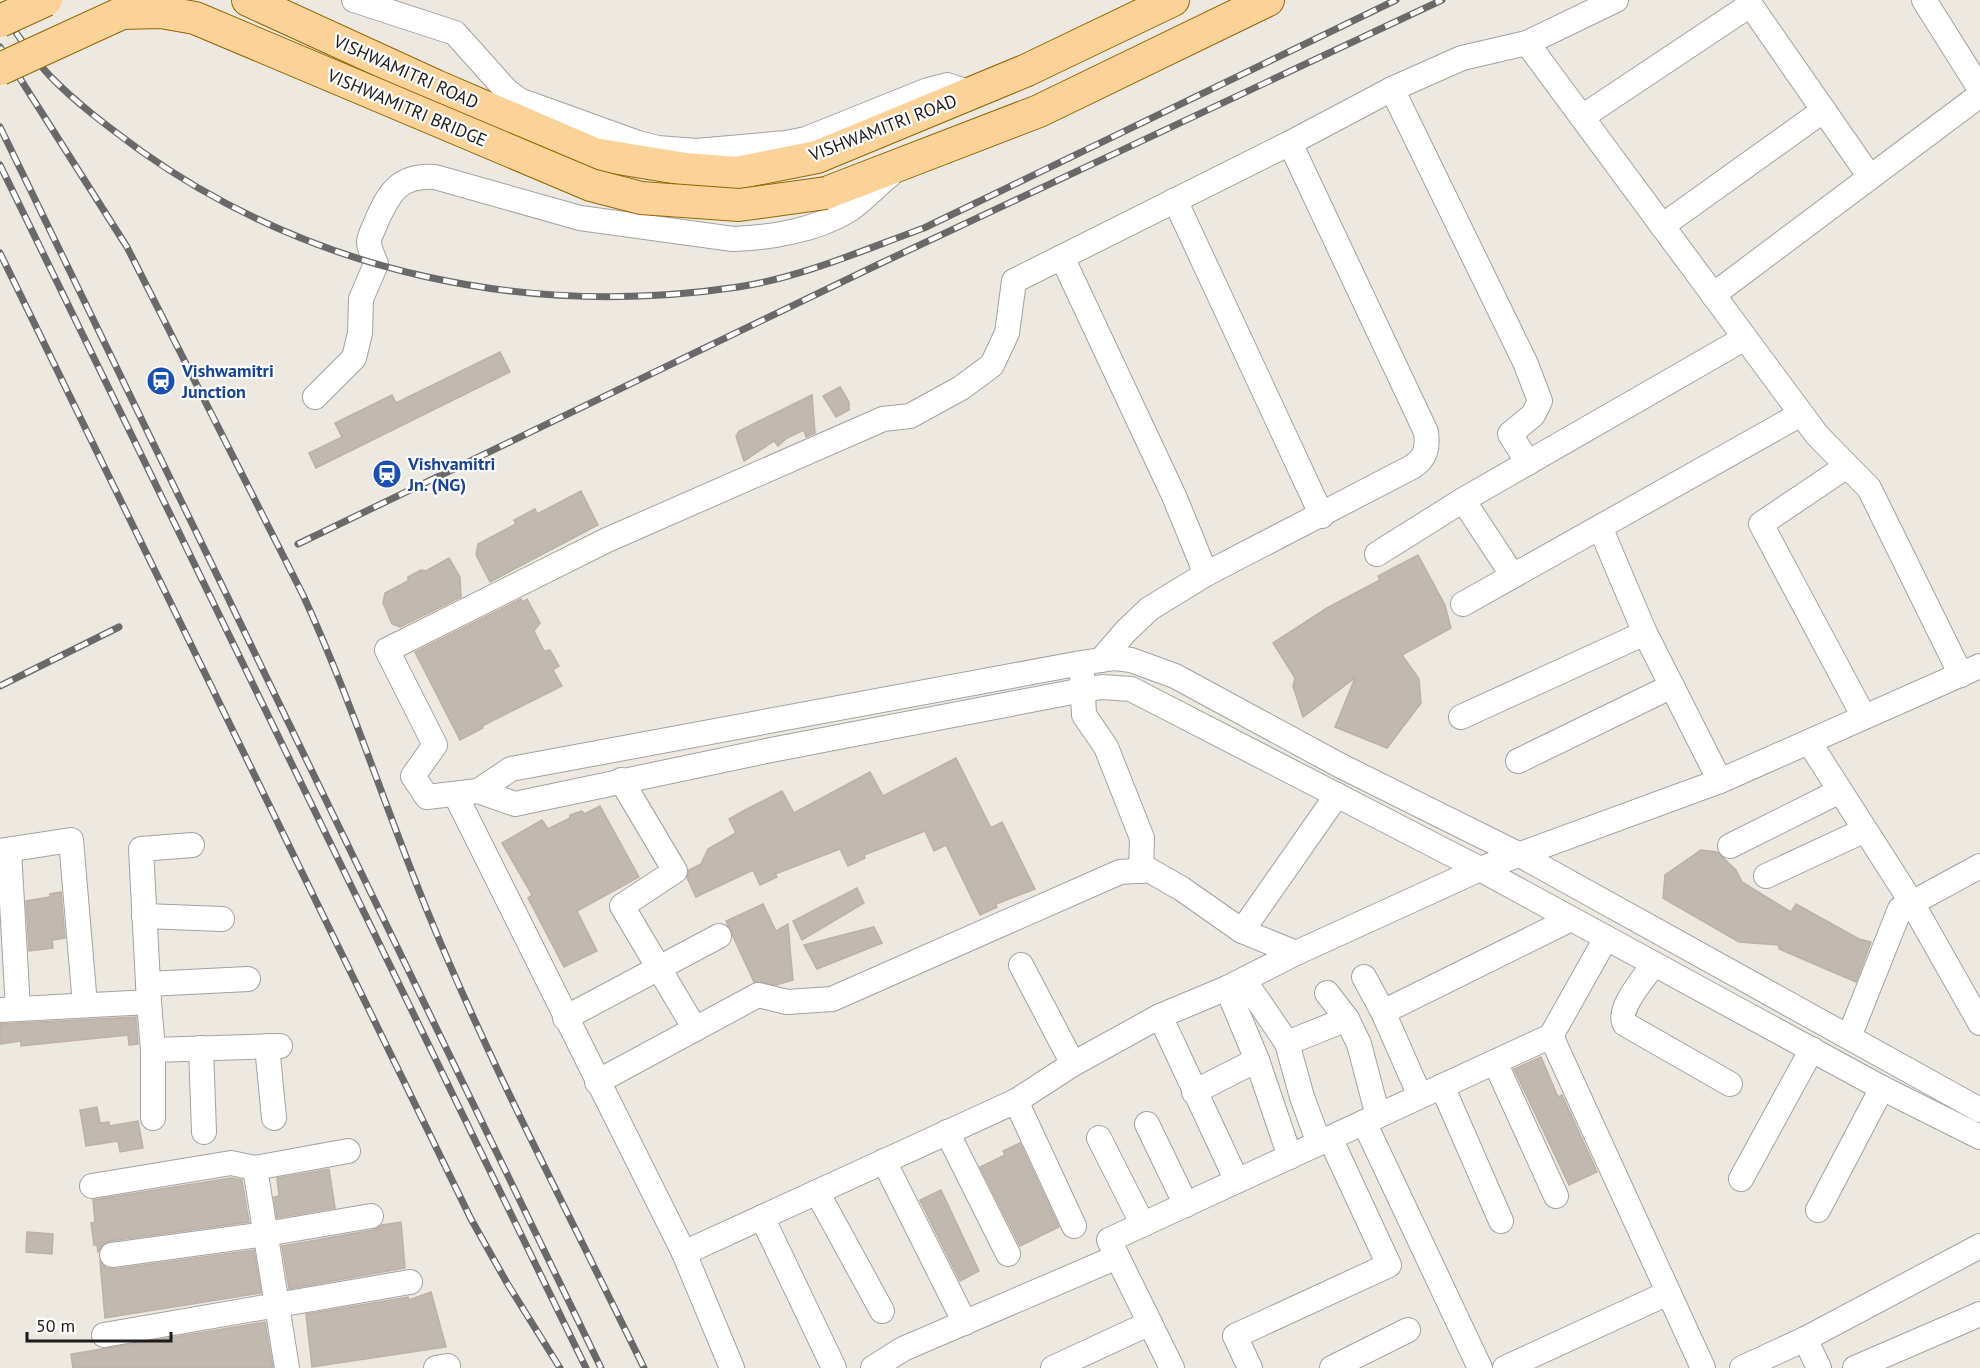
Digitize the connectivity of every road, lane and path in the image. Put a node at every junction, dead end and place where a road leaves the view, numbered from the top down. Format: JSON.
{"nodes":[{"id":1,"x":46,"y":0,"type":"edge"},
{"id":2,"x":248,"y":0,"type":"edge"},
{"id":3,"x":354,"y":0,"type":"edge"},
{"id":4,"x":1173,"y":0,"type":"edge"},
{"id":5,"x":1268,"y":0,"type":"edge"},
{"id":6,"x":1617,"y":0,"type":"edge"},
{"id":7,"x":1924,"y":0,"type":"edge"},
{"id":8,"x":1749,"y":2,"type":"edge"},
{"id":9,"x":0,"y":21,"type":"edge"},
{"id":10,"x":1527,"y":43,"type":"junction"},
{"id":11,"x":0,"y":69,"type":"edge"},
{"id":12,"x":1392,"y":89,"type":"junction"},
{"id":13,"x":1980,"y":89,"type":"edge"},
{"id":14,"x":971,"y":93,"type":"junction"},
{"id":15,"x":1980,"y":94,"type":"edge"},
{"id":16,"x":1824,"y":110,"type":"junction"},
{"id":17,"x":1582,"y":117,"type":"junction"},
{"id":18,"x":1290,"y":143,"type":"junction"},
{"id":19,"x":904,"y":163,"type":"junction"},
{"id":20,"x":1870,"y":177,"type":"junction"},
{"id":21,"x":1175,"y":200,"type":"junction"},
{"id":22,"x":1662,"y":226,"type":"junction"},
{"id":23,"x":1062,"y":257,"type":"junction"},
{"id":24,"x":1713,"y":295,"type":"junction"},
{"id":25,"x":1744,"y":338,"type":"junction"},
{"id":26,"x":315,"y":397,"type":"dead end"},
{"id":27,"x":1801,"y":414,"type":"junction"},
{"id":28,"x":1528,"y":463,"type":"junction"},
{"id":29,"x":1847,"y":466,"type":"junction"},
{"id":30,"x":1463,"y":500,"type":"junction"},
{"id":31,"x":1322,"y":516,"type":"junction"},
{"id":32,"x":1600,"y":527,"type":"junction"},
{"id":33,"x":1377,"y":554,"type":"dead end"},
{"id":34,"x":1206,"y":573,"type":"junction"},
{"id":35,"x":1513,"y":576,"type":"junction"},
{"id":36,"x":1463,"y":604,"type":"dead end"},
{"id":37,"x":1645,"y":633,"type":"junction"},
{"id":38,"x":1091,"y":662,"type":"junction"},
{"id":39,"x":1970,"y":670,"type":"edge"},
{"id":40,"x":1672,"y":686,"type":"junction"},
{"id":41,"x":1083,"y":690,"type":"junction"},
{"id":42,"x":1461,"y":717,"type":"dead end"},
{"id":43,"x":1864,"y":717,"type":"junction"},
{"id":44,"x":1809,"y":742,"type":"junction"},
{"id":45,"x":1518,"y":761,"type":"dead end"},
{"id":46,"x":621,"y":780,"type":"junction"},
{"id":47,"x":1720,"y":781,"type":"junction"},
{"id":48,"x":467,"y":792,"type":"junction"},
{"id":49,"x":1840,"y":792,"type":"junction"},
{"id":50,"x":1337,"y":795,"type":"junction"},
{"id":51,"x":1865,"y":830,"type":"junction"},
{"id":52,"x":192,"y":845,"type":"dead end"},
{"id":53,"x":1730,"y":846,"type":"dead end"},
{"id":54,"x":4,"y":850,"type":"edge"},
{"id":55,"x":1520,"y":855,"type":"junction"},
{"id":56,"x":1980,"y":866,"type":"edge"},
{"id":57,"x":1480,"y":869,"type":"junction"},
{"id":58,"x":1141,"y":871,"type":"junction"},
{"id":59,"x":1766,"y":876,"type":"dead end"},
{"id":60,"x":1912,"y":903,"type":"junction"},
{"id":61,"x":144,"y":916,"type":"junction"},
{"id":62,"x":222,"y":919,"type":"dead end"},
{"id":63,"x":1569,"y":920,"type":"junction"},
{"id":64,"x":1242,"y":931,"type":"junction"},
{"id":65,"x":719,"y":936,"type":"dead end"},
{"id":66,"x":1606,"y":938,"type":"junction"},
{"id":67,"x":1296,"y":953,"type":"junction"},
{"id":68,"x":1654,"y":964,"type":"junction"},
{"id":69,"x":1021,"y":965,"type":"dead end"},
{"id":70,"x":658,"y":968,"type":"junction"},
{"id":71,"x":1364,"y":977,"type":"dead end"},
{"id":72,"x":248,"y":979,"type":"dead end"},
{"id":73,"x":1236,"y":984,"type":"junction"},
{"id":74,"x":148,"y":993,"type":"junction"},
{"id":75,"x":1327,"y":993,"type":"dead end"},
{"id":76,"x":85,"y":1005,"type":"junction"},
{"id":77,"x":9,"y":1010,"type":"edge"},
{"id":78,"x":1383,"y":1012,"type":"junction"},
{"id":79,"x":1160,"y":1016,"type":"junction"},
{"id":80,"x":565,"y":1018,"type":"junction"},
{"id":81,"x":1347,"y":1019,"type":"junction"},
{"id":82,"x":1980,"y":1023,"type":"edge"},
{"id":83,"x":695,"y":1029,"type":"junction"},
{"id":84,"x":1551,"y":1036,"type":"junction"},
{"id":85,"x":1849,"y":1037,"type":"junction"},
{"id":86,"x":1287,"y":1043,"type":"junction"},
{"id":87,"x":201,"y":1048,"type":"junction"},
{"id":88,"x":1812,"y":1049,"type":"junction"},
{"id":89,"x":153,"y":1050,"type":"junction"},
{"id":90,"x":1257,"y":1060,"type":"junction"},
{"id":91,"x":1495,"y":1062,"type":"junction"},
{"id":92,"x":1073,"y":1064,"type":"junction"},
{"id":93,"x":597,"y":1082,"type":"junction"},
{"id":94,"x":1730,"y":1084,"type":"dead end"},
{"id":95,"x":1442,"y":1086,"type":"junction"},
{"id":96,"x":1882,"y":1088,"type":"junction"},
{"id":97,"x":1194,"y":1092,"type":"junction"},
{"id":98,"x":1420,"y":1096,"type":"junction"},
{"id":99,"x":1016,"y":1101,"type":"junction"},
{"id":100,"x":1980,"y":1110,"type":"edge"},
{"id":101,"x":153,"y":1118,"type":"dead end"},
{"id":102,"x":274,"y":1118,"type":"dead end"},
{"id":103,"x":1371,"y":1119,"type":"junction"},
{"id":104,"x":1147,"y":1124,"type":"dead end"},
{"id":105,"x":204,"y":1132,"type":"dead end"},
{"id":106,"x":947,"y":1132,"type":"junction"},
{"id":107,"x":1980,"y":1137,"type":"edge"},
{"id":108,"x":1099,"y":1138,"type":"dead end"},
{"id":109,"x":1325,"y":1141,"type":"junction"},
{"id":110,"x":348,"y":1151,"type":"dead end"},
{"id":111,"x":1290,"y":1156,"type":"junction"},
{"id":112,"x":884,"y":1161,"type":"junction"},
{"id":113,"x":255,"y":1168,"type":"junction"},
{"id":114,"x":1741,"y":1179,"type":"dead end"},
{"id":115,"x":1237,"y":1181,"type":"junction"},
{"id":116,"x":92,"y":1185,"type":"dead end"},
{"id":117,"x":817,"y":1192,"type":"junction"},
{"id":118,"x":1556,"y":1196,"type":"dead end"},
{"id":119,"x":1186,"y":1205,"type":"junction"},
{"id":120,"x":1818,"y":1210,"type":"dead end"},
{"id":121,"x":371,"y":1216,"type":"dead end"},
{"id":122,"x":762,"y":1217,"type":"junction"},
{"id":123,"x":1501,"y":1221,"type":"dead end"},
{"id":124,"x":1143,"y":1225,"type":"junction"},
{"id":125,"x":1074,"y":1226,"type":"dead end"},
{"id":126,"x":266,"y":1234,"type":"junction"},
{"id":127,"x":1980,"y":1246,"type":"edge"},
{"id":128,"x":684,"y":1253,"type":"junction"},
{"id":129,"x":1008,"y":1254,"type":"dead end"},
{"id":130,"x":112,"y":1255,"type":"dead end"},
{"id":131,"x":1117,"y":1257,"type":"junction"},
{"id":132,"x":410,"y":1282,"type":"dead end"},
{"id":133,"x":1668,"y":1293,"type":"junction"},
{"id":134,"x":277,"y":1306,"type":"junction"},
{"id":135,"x":882,"y":1311,"type":"dead end"},
{"id":136,"x":1978,"y":1319,"type":"edge"},
{"id":137,"x":965,"y":1323,"type":"junction"},
{"id":138,"x":1150,"y":1323,"type":"junction"},
{"id":139,"x":1408,"y":1330,"type":"dead end"},
{"id":140,"x":104,"y":1335,"type":"dead end"},
{"id":141,"x":1805,"y":1339,"type":"junction"},
{"id":142,"x":1902,"y":1359,"type":"edge"},
{"id":143,"x":287,"y":1368,"type":"edge"},
{"id":144,"x":732,"y":1368,"type":"edge"},
{"id":145,"x":834,"y":1368,"type":"edge"},
{"id":146,"x":873,"y":1368,"type":"edge"},
{"id":147,"x":1053,"y":1368,"type":"edge"},
{"id":148,"x":1172,"y":1368,"type":"edge"},
{"id":149,"x":1250,"y":1368,"type":"edge"},
{"id":150,"x":1332,"y":1368,"type":"edge"},
{"id":151,"x":1480,"y":1368,"type":"edge"},
{"id":152,"x":1505,"y":1368,"type":"edge"},
{"id":153,"x":1703,"y":1368,"type":"edge"},
{"id":154,"x":1742,"y":1368,"type":"edge"},
{"id":155,"x":1819,"y":1368,"type":"edge"},
{"id":156,"x":1855,"y":1368,"type":"edge"}],
"edges":[{"from":1,"to":9,"type":"main road","bridge":true},
{"from":2,"to":14,"type":"main road","name":"VISHWAMITRI ROAD"},
{"from":3,"to":14,"type":"street"},
{"from":4,"to":14,"type":"main road","name":"VISHWAMITRI ROAD"},
{"from":5,"to":19,"type":"main road"},
{"from":6,"to":10,"type":"street"},
{"from":7,"to":13,"type":"street"},
{"from":8,"to":16,"type":"street"},
{"from":8,"to":17,"type":"street"},
{"from":10,"to":12,"type":"street"},
{"from":10,"to":17,"type":"street"},
{"from":11,"to":19,"type":"main road","name":"VISHWAMITRI BRIDGE","bridge":true},
{"from":12,"to":18,"type":"street"},
{"from":12,"to":28,"type":"street"},
{"from":15,"to":20,"type":"street"},
{"from":16,"to":20,"type":"street"},
{"from":16,"to":22,"type":"street"},
{"from":17,"to":22,"type":"street"},
{"from":18,"to":21,"type":"street"},
{"from":18,"to":31,"type":"street"},
{"from":19,"to":26,"type":"street"},
{"from":20,"to":24,"type":"street"},
{"from":21,"to":23,"type":"street"},
{"from":21,"to":31,"type":"street"},
{"from":22,"to":24,"type":"street"},
{"from":23,"to":34,"type":"street"},
{"from":23,"to":48,"type":"street"},
{"from":24,"to":25,"type":"street"},
{"from":25,"to":27,"type":"street"},
{"from":25,"to":28,"type":"street"},
{"from":27,"to":29,"type":"street"},
{"from":27,"to":32,"type":"street"},
{"from":28,"to":30,"type":"street"},
{"from":29,"to":39,"type":"street"},
{"from":29,"to":43,"type":"street"},
{"from":30,"to":33,"type":"street"},
{"from":30,"to":35,"type":"street"},
{"from":31,"to":34,"type":"street"},
{"from":32,"to":35,"type":"street"},
{"from":32,"to":37,"type":"street"},
{"from":34,"to":38,"type":"street"},
{"from":35,"to":36,"type":"street"},
{"from":37,"to":40,"type":"street"},
{"from":37,"to":42,"type":"street"},
{"from":38,"to":41,"type":"street"},
{"from":38,"to":48,"type":"street"},
{"from":38,"to":55,"type":"street"},
{"from":39,"to":43,"type":"street"},
{"from":40,"to":45,"type":"street"},
{"from":40,"to":47,"type":"street"},
{"from":41,"to":46,"type":"street"},
{"from":41,"to":50,"type":"street"},
{"from":41,"to":58,"type":"street"},
{"from":43,"to":44,"type":"street"},
{"from":44,"to":47,"type":"street"},
{"from":44,"to":49,"type":"street"},
{"from":46,"to":48,"type":"street"},
{"from":46,"to":70,"type":"street"},
{"from":47,"to":55,"type":"street"},
{"from":48,"to":80,"type":"street"},
{"from":49,"to":51,"type":"street"},
{"from":49,"to":53,"type":"street"},
{"from":50,"to":57,"type":"street"},
{"from":50,"to":64,"type":"street"},
{"from":51,"to":59,"type":"street"},
{"from":51,"to":60,"type":"street"},
{"from":52,"to":61,"type":"street"},
{"from":54,"to":76,"type":"street"},
{"from":54,"to":77,"type":"street"},
{"from":55,"to":57,"type":"street"},
{"from":55,"to":85,"type":"street"},
{"from":56,"to":60,"type":"street"},
{"from":57,"to":63,"type":"street"},
{"from":57,"to":67,"type":"street"},
{"from":58,"to":64,"type":"street"},
{"from":58,"to":83,"type":"street"},
{"from":60,"to":82,"type":"street"},
{"from":60,"to":85,"type":"street"},
{"from":61,"to":62,"type":"street"},
{"from":61,"to":74,"type":"street"},
{"from":63,"to":66,"type":"street"},
{"from":63,"to":78,"type":"street"},
{"from":64,"to":67,"type":"street"},
{"from":65,"to":70,"type":"street"},
{"from":66,"to":68,"type":"street"},
{"from":66,"to":84,"type":"street"},
{"from":67,"to":73,"type":"street"},
{"from":68,"to":88,"type":"street"},
{"from":68,"to":94,"type":"street"},
{"from":69,"to":92,"type":"street"},
{"from":70,"to":80,"type":"street"},
{"from":70,"to":83,"type":"street"},
{"from":71,"to":78,"type":"street"},
{"from":72,"to":74,"type":"street"},
{"from":73,"to":79,"type":"street"},
{"from":73,"to":86,"type":"street"},
{"from":73,"to":90,"type":"street"},
{"from":74,"to":76,"type":"street"},
{"from":74,"to":89,"type":"street"},
{"from":75,"to":81,"type":"street"},
{"from":76,"to":77,"type":"street"},
{"from":78,"to":98,"type":"street"},
{"from":79,"to":92,"type":"street"},
{"from":79,"to":97,"type":"street"},
{"from":80,"to":93,"type":"street"},
{"from":81,"to":86,"type":"street"},
{"from":81,"to":103,"type":"street"},
{"from":83,"to":93,"type":"street"},
{"from":84,"to":91,"type":"street"},
{"from":84,"to":133,"type":"street"},
{"from":85,"to":100,"type":"street"},
{"from":86,"to":109,"type":"street"},
{"from":87,"to":89,"type":"street"},
{"from":87,"to":102,"type":"street"},
{"from":87,"to":105,"type":"street"},
{"from":88,"to":96,"type":"street"},
{"from":88,"to":114,"type":"street"},
{"from":89,"to":101,"type":"street"},
{"from":90,"to":97,"type":"street"},
{"from":90,"to":111,"type":"street"},
{"from":91,"to":95,"type":"street"},
{"from":91,"to":118,"type":"street"},
{"from":92,"to":99,"type":"street"},
{"from":93,"to":128,"type":"street"},
{"from":95,"to":98,"type":"street"},
{"from":95,"to":123,"type":"street"},
{"from":96,"to":107,"type":"street"},
{"from":96,"to":120,"type":"street"},
{"from":97,"to":115,"type":"street"},
{"from":98,"to":103,"type":"street"},
{"from":99,"to":106,"type":"street"},
{"from":99,"to":125,"type":"street"},
{"from":103,"to":109,"type":"street"},
{"from":103,"to":151,"type":"street"},
{"from":104,"to":119,"type":"street"},
{"from":106,"to":112,"type":"street"},
{"from":106,"to":129,"type":"street"},
{"from":108,"to":124,"type":"street"},
{"from":109,"to":111,"type":"street"},
{"from":109,"to":149,"type":"street"},
{"from":110,"to":113,"type":"street"},
{"from":111,"to":115,"type":"street"},
{"from":112,"to":117,"type":"street"},
{"from":112,"to":137,"type":"street"},
{"from":113,"to":116,"type":"street"},
{"from":113,"to":126,"type":"street"},
{"from":115,"to":119,"type":"street"},
{"from":117,"to":122,"type":"street"},
{"from":117,"to":135,"type":"street"},
{"from":119,"to":124,"type":"street"},
{"from":121,"to":126,"type":"street"},
{"from":122,"to":128,"type":"street"},
{"from":122,"to":145,"type":"street"},
{"from":124,"to":131,"type":"street"},
{"from":126,"to":130,"type":"street"},
{"from":126,"to":134,"type":"street"},
{"from":127,"to":141,"type":"street"},
{"from":128,"to":144,"type":"street"},
{"from":131,"to":137,"type":"street"},
{"from":131,"to":138,"type":"street"},
{"from":132,"to":134,"type":"street"},
{"from":133,"to":152,"type":"street"},
{"from":133,"to":153,"type":"street"},
{"from":134,"to":140,"type":"street"},
{"from":134,"to":143,"type":"street"},
{"from":136,"to":142,"type":"street"},
{"from":137,"to":146,"type":"street"},
{"from":138,"to":147,"type":"street"},
{"from":138,"to":148,"type":"street"},
{"from":139,"to":150,"type":"street"},
{"from":141,"to":154,"type":"street"},
{"from":141,"to":155,"type":"street"},
{"from":142,"to":156,"type":"street"}]}
